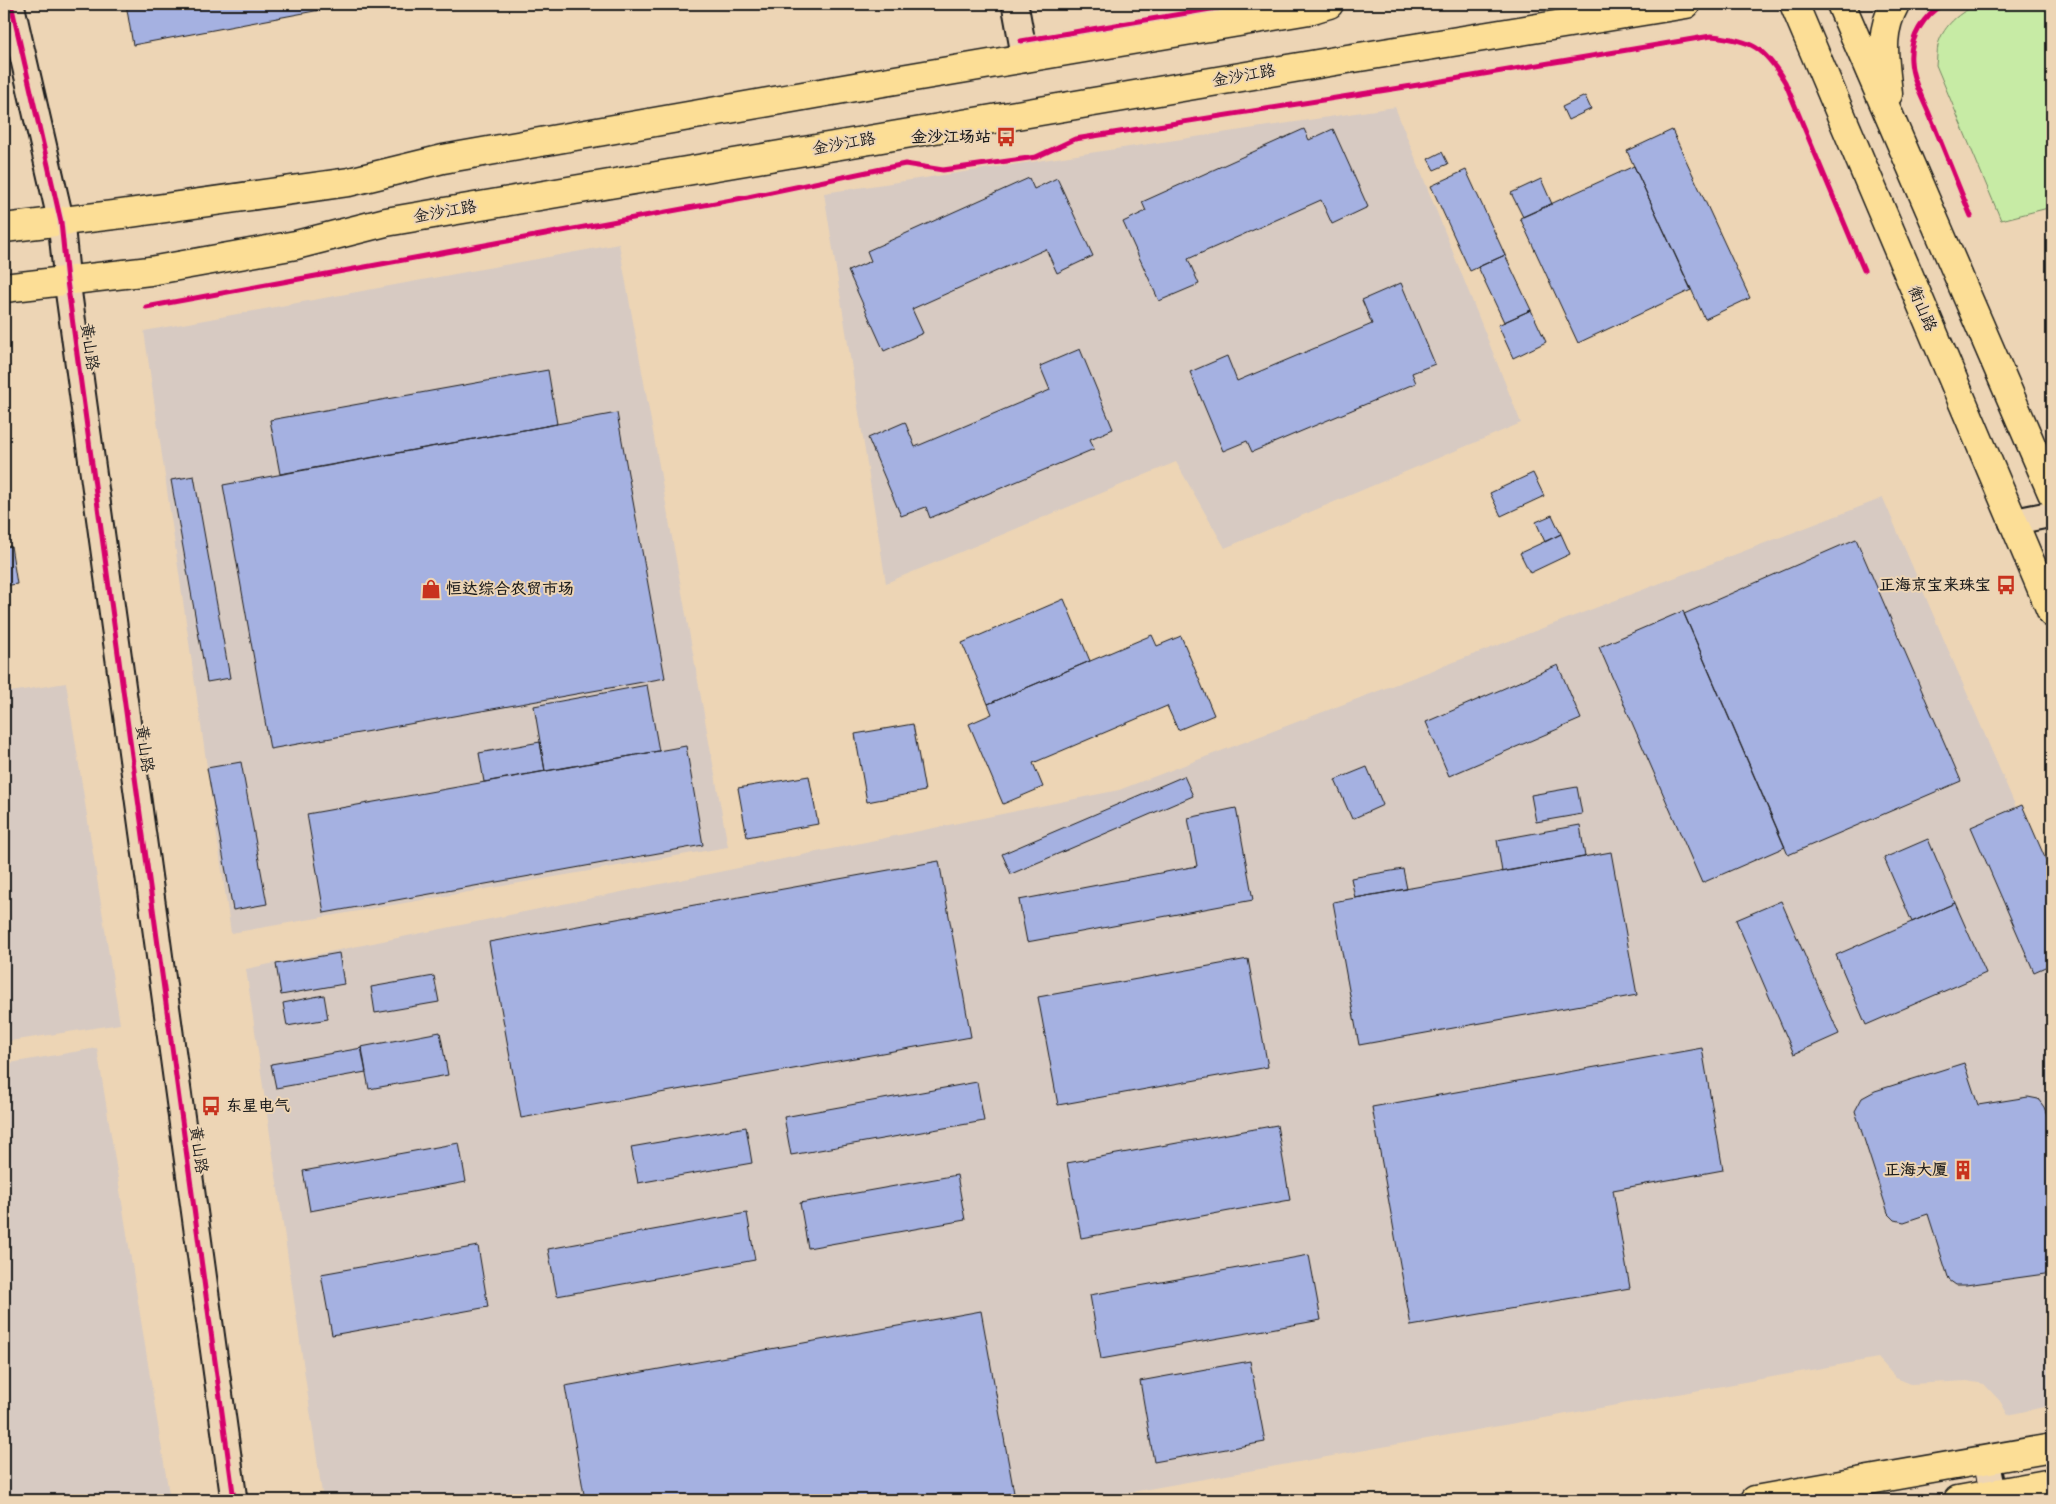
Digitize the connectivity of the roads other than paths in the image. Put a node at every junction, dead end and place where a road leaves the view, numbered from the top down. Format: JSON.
{"nodes":[{"id":1,"x":11,"y":4,"type":"edge"},
{"id":2,"x":1015,"y":4,"type":"edge"},
{"id":3,"x":1329,"y":4,"type":"edge"},
{"id":4,"x":1686,"y":4,"type":"edge"},
{"id":5,"x":1794,"y":4,"type":"edge"},
{"id":6,"x":1841,"y":4,"type":"edge"},
{"id":7,"x":1896,"y":4,"type":"edge"},
{"id":8,"x":1025,"y":58,"type":"junction"},
{"id":9,"x":1891,"y":120,"type":"junction"},
{"id":10,"x":61,"y":222,"type":"junction"},
{"id":11,"x":4,"y":228,"type":"edge"},
{"id":12,"x":67,"y":281,"type":"junction"},
{"id":13,"x":4,"y":288,"type":"edge"},
{"id":14,"x":2052,"y":493,"type":"edge"},
{"id":15,"x":2052,"y":514,"type":"edge"},
{"id":16,"x":2012,"y":522,"type":"junction"},
{"id":17,"x":2052,"y":613,"type":"edge"},
{"id":18,"x":2052,"y":1448,"type":"edge"},
{"id":19,"x":1986,"y":1460,"type":"junction"},
{"id":20,"x":2052,"y":1483,"type":"edge"},
{"id":21,"x":1993,"y":1497,"type":"edge"},
{"id":22,"x":234,"y":1500,"type":"edge"},
{"id":23,"x":1755,"y":1500,"type":"edge"},
{"id":24,"x":1958,"y":1500,"type":"edge"}],
"edges":[{"from":1,"to":10,"type":"street","name":"黄山路"},
{"from":2,"to":8,"type":"street"},
{"from":3,"to":8,"type":"main road"},
{"from":4,"to":12,"type":"main road","name":"金沙江路"},
{"from":5,"to":16,"type":"main road","name":"衡山路"},
{"from":6,"to":9,"type":"main road"},
{"from":7,"to":9,"type":"main road"},
{"from":8,"to":10,"type":"main road"},
{"from":9,"to":14,"type":"main road"},
{"from":10,"to":11,"type":"main road"},
{"from":10,"to":12,"type":"street","name":"黄山路"},
{"from":12,"to":13,"type":"main road","name":"金沙江路"},
{"from":12,"to":22,"type":"street","name":"黄山路"},
{"from":15,"to":16,"type":"street"},
{"from":16,"to":17,"type":"main road","name":"衡山路"},
{"from":18,"to":19,"type":"main road"},
{"from":19,"to":21,"type":"street"},
{"from":19,"to":23,"type":"main road"},
{"from":20,"to":21,"type":"main road"},
{"from":21,"to":24,"type":"main road"}]}
